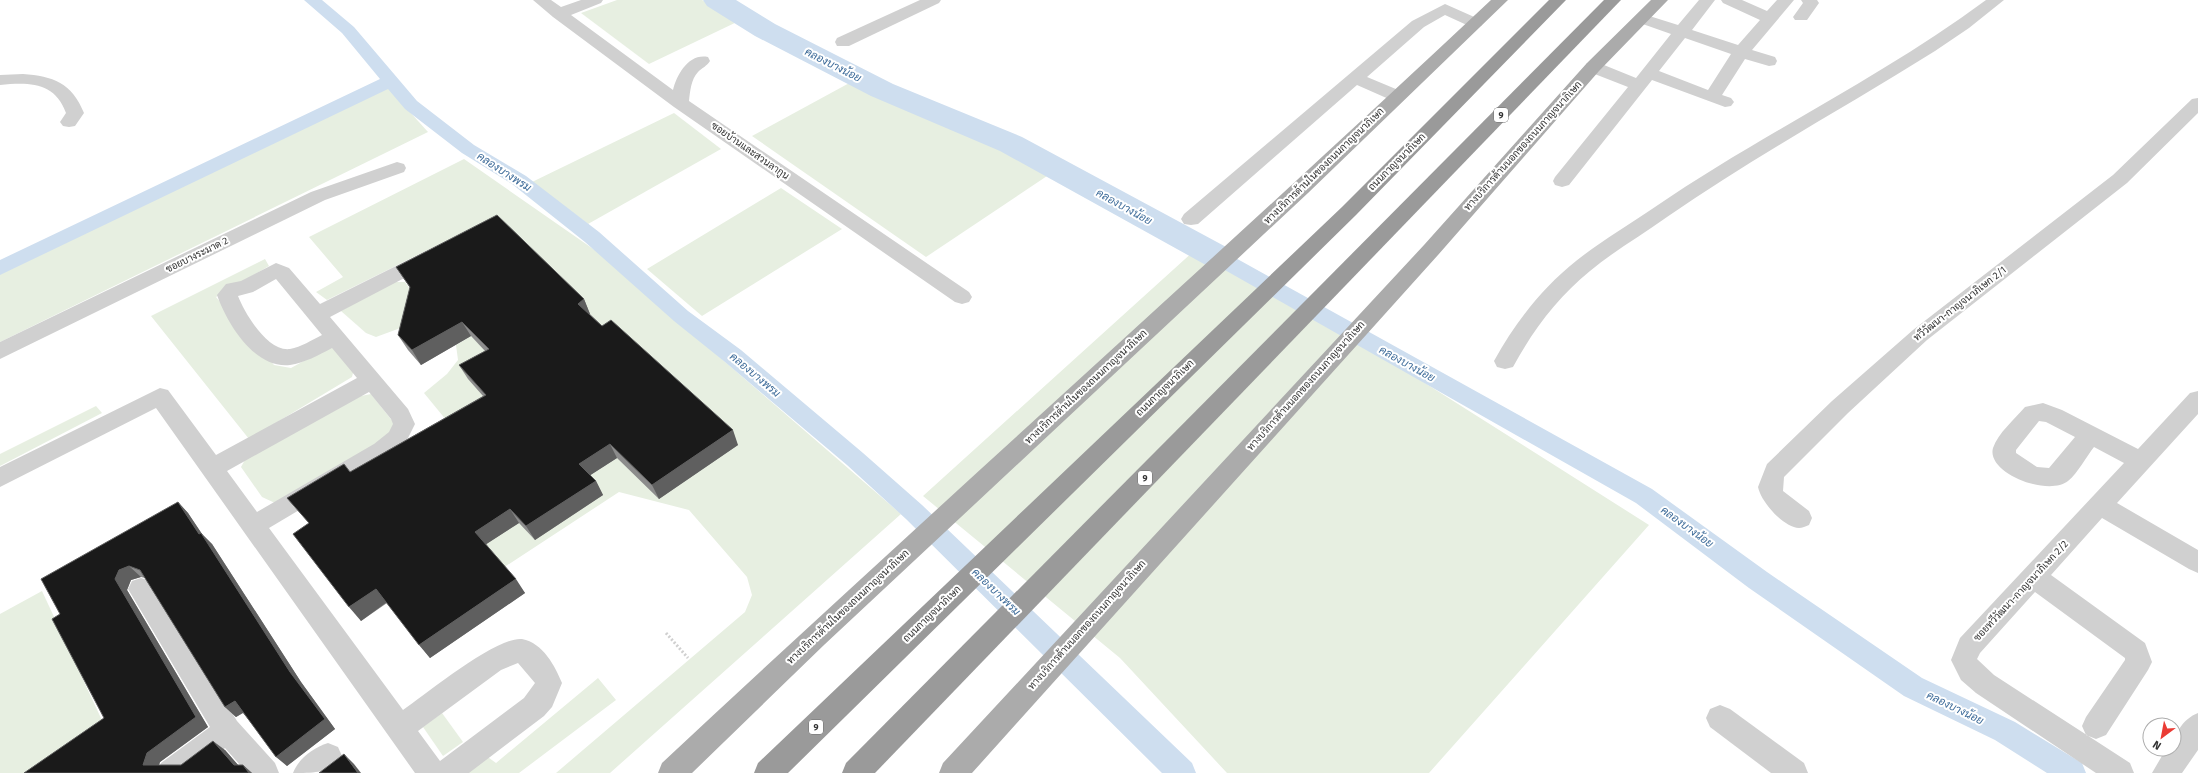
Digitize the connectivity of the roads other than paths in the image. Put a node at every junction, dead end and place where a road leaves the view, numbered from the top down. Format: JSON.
{"nodes":[{"id":1,"x":541,"y":0,"type":"edge"},
{"id":2,"x":595,"y":0,"type":"edge"},
{"id":3,"x":933,"y":0,"type":"edge"},
{"id":4,"x":1558,"y":0,"type":"edge"},
{"id":5,"x":1612,"y":0,"type":"edge"},
{"id":6,"x":1660,"y":0,"type":"edge"},
{"id":7,"x":1707,"y":0,"type":"edge"},
{"id":8,"x":1729,"y":0,"type":"edge"},
{"id":9,"x":1786,"y":0,"type":"edge"},
{"id":10,"x":1810,"y":0,"type":"edge"},
{"id":11,"x":1996,"y":0,"type":"edge"},
{"id":12,"x":1495,"y":2,"type":"edge"},
{"id":13,"x":1451,"y":5,"type":"edge"},
{"id":14,"x":559,"y":14,"type":"junction"},
{"id":15,"x":1801,"y":17,"type":"dead end"},
{"id":16,"x":1643,"y":19,"type":"junction"},
{"id":17,"x":1771,"y":19,"type":"junction"},
{"id":18,"x":1475,"y":23,"type":"junction"},
{"id":19,"x":1680,"y":32,"type":"junction"},
{"id":20,"x":843,"y":42,"type":"dead end"},
{"id":21,"x":1740,"y":53,"type":"junction"},
{"id":22,"x":702,"y":61,"type":"dead end"},
{"id":23,"x":1769,"y":61,"type":"dead end"},
{"id":24,"x":1593,"y":67,"type":"junction"},
{"id":25,"x":1354,"y":78,"type":"junction"},
{"id":26,"x":1643,"y":79,"type":"junction"},
{"id":27,"x":0,"y":80,"type":"edge"},
{"id":28,"x":1397,"y":96,"type":"junction"},
{"id":29,"x":680,"y":103,"type":"junction"},
{"id":30,"x":2198,"y":103,"type":"edge"},
{"id":31,"x":69,"y":122,"type":"dead end"},
{"id":32,"x":397,"y":168,"type":"dead end"},
{"id":33,"x":1562,"y":180,"type":"dead end"},
{"id":34,"x":1192,"y":219,"type":"dead end"},
{"id":35,"x":441,"y":250,"type":"edge"},
{"id":36,"x":962,"y":297,"type":"dead end"},
{"id":37,"x":316,"y":314,"type":"junction"},
{"id":38,"x":335,"y":338,"type":"junction"},
{"id":39,"x":0,"y":352,"type":"edge"},
{"id":40,"x":1504,"y":361,"type":"dead end"},
{"id":41,"x":371,"y":381,"type":"junction"},
{"id":42,"x":2198,"y":399,"type":"edge"},
{"id":43,"x":2090,"y":435,"type":"dead end"},
{"id":44,"x":2141,"y":462,"type":"junction"},
{"id":45,"x":211,"y":469,"type":"junction"},
{"id":46,"x":0,"y":478,"type":"edge"},
{"id":47,"x":2100,"y":506,"type":"junction"},
{"id":48,"x":1800,"y":518,"type":"dead end"},
{"id":49,"x":253,"y":526,"type":"junction"},
{"id":50,"x":2198,"y":562,"type":"edge"},
{"id":51,"x":2034,"y":577,"type":"junction"},
{"id":52,"x":141,"y":589,"type":"edge"},
{"id":53,"x":1720,"y":718,"type":"dead end"},
{"id":54,"x":2096,"y":726,"type":"dead end"},
{"id":55,"x":2198,"y":726,"type":"edge"},
{"id":56,"x":400,"y":728,"type":"junction"},
{"id":57,"x":227,"y":730,"type":"junction"},
{"id":58,"x":328,"y":756,"type":"dead end"},
{"id":59,"x":953,"y":772,"type":"edge"},
{"id":60,"x":171,"y":773,"type":"edge"},
{"id":61,"x":265,"y":773,"type":"edge"},
{"id":62,"x":307,"y":773,"type":"edge"},
{"id":63,"x":432,"y":773,"type":"edge"},
{"id":64,"x":446,"y":773,"type":"edge"},
{"id":65,"x":672,"y":773,"type":"edge"},
{"id":66,"x":768,"y":773,"type":"edge"},
{"id":67,"x":856,"y":773,"type":"edge"},
{"id":68,"x":1794,"y":773,"type":"edge"},
{"id":69,"x":2120,"y":773,"type":"edge"},
{"id":70,"x":2166,"y":773,"type":"edge"}],
"edges":[{"from":1,"to":14,"type":"street","name":"ซอยบ้านและสวนลากูน"},
{"from":2,"to":14,"type":"street"},
{"from":3,"to":20,"type":"street"},
{"from":4,"to":66,"type":"highway","name":"ถนนกาญจนาภิเษก","number":"9"},
{"from":5,"to":67,"type":"highway","number":"9"},
{"from":6,"to":16,"type":"main road","name":"ทางบริการด้านนอกของถนนกาญจนาภิเษก"},
{"from":7,"to":19,"type":"street"},
{"from":8,"to":17,"type":"street"},
{"from":9,"to":17,"type":"street"},
{"from":10,"to":15,"type":"street"},
{"from":11,"to":40,"type":"street"},
{"from":12,"to":18,"type":"main road","name":"ทางบริการด้านในของถนนกาญจนาภิเษก"},
{"from":13,"to":18,"type":"street"},
{"from":13,"to":25,"type":"street"},
{"from":14,"to":29,"type":"street","name":"ซอยบ้านและสวนลากูน"},
{"from":16,"to":19,"type":"street"},
{"from":16,"to":24,"type":"main road","name":"ทางบริการด้านนอกของถนนกาญจนาภิเษก"},
{"from":17,"to":21,"type":"street"},
{"from":18,"to":28,"type":"main road","name":"ทางบริการด้านในของถนนกาญจนาภิเษก"},
{"from":19,"to":21,"type":"street"},
{"from":19,"to":26,"type":"street"},
{"from":21,"to":23,"type":"street"},
{"from":21,"to":26,"type":"street"},
{"from":22,"to":29,"type":"street"},
{"from":24,"to":26,"type":"street"},
{"from":24,"to":59,"type":"main road","name":"ทางบริการด้านนอกของถนนกาญจนาภิเษก"},
{"from":25,"to":28,"type":"street"},
{"from":25,"to":34,"type":"street"},
{"from":26,"to":33,"type":"street"},
{"from":27,"to":31,"type":"street"},
{"from":28,"to":65,"type":"main road","name":"ทางบริการด้านในของถนนกาญจนาภิเษก"},
{"from":29,"to":36,"type":"street","name":"ซอยบ้านและสวนลากูน"},
{"from":30,"to":48,"type":"street","name":"ทวีวัฒนา-กาญจนาภิเษก 2/1"},
{"from":32,"to":39,"type":"street","name":"ซอยบางระมาด 2"},
{"from":35,"to":37,"type":"street"},
{"from":37,"to":38,"type":"street"},
{"from":37,"to":38,"type":"street"},
{"from":38,"to":41,"type":"street"},
{"from":41,"to":45,"type":"street"},
{"from":41,"to":49,"type":"street"},
{"from":42,"to":44,"type":"street","name":"ซอยทวีวัฒนา-กาญจนาภิเษก 2/2"},
{"from":43,"to":44,"type":"street"},
{"from":44,"to":47,"type":"street","name":"ซอยทวีวัฒนา-กาญจนาภิเษก 2/2"},
{"from":45,"to":46,"type":"street"},
{"from":45,"to":49,"type":"street"},
{"from":47,"to":50,"type":"street"},
{"from":47,"to":51,"type":"street","name":"ซอยทวีวัฒนา-กาญจนาภิเษก 2/2"},
{"from":49,"to":56,"type":"street"},
{"from":51,"to":54,"type":"street"},
{"from":51,"to":69,"type":"street","name":"ซอยทวีวัฒนา-กาญจนาภิเษก 2/2"},
{"from":52,"to":57,"type":"street"},
{"from":53,"to":68,"type":"street"},
{"from":55,"to":70,"type":"street"},
{"from":56,"to":63,"type":"street"},
{"from":56,"to":64,"type":"street"},
{"from":57,"to":60,"type":"street"},
{"from":57,"to":61,"type":"street"},
{"from":58,"to":62,"type":"street"}]}
